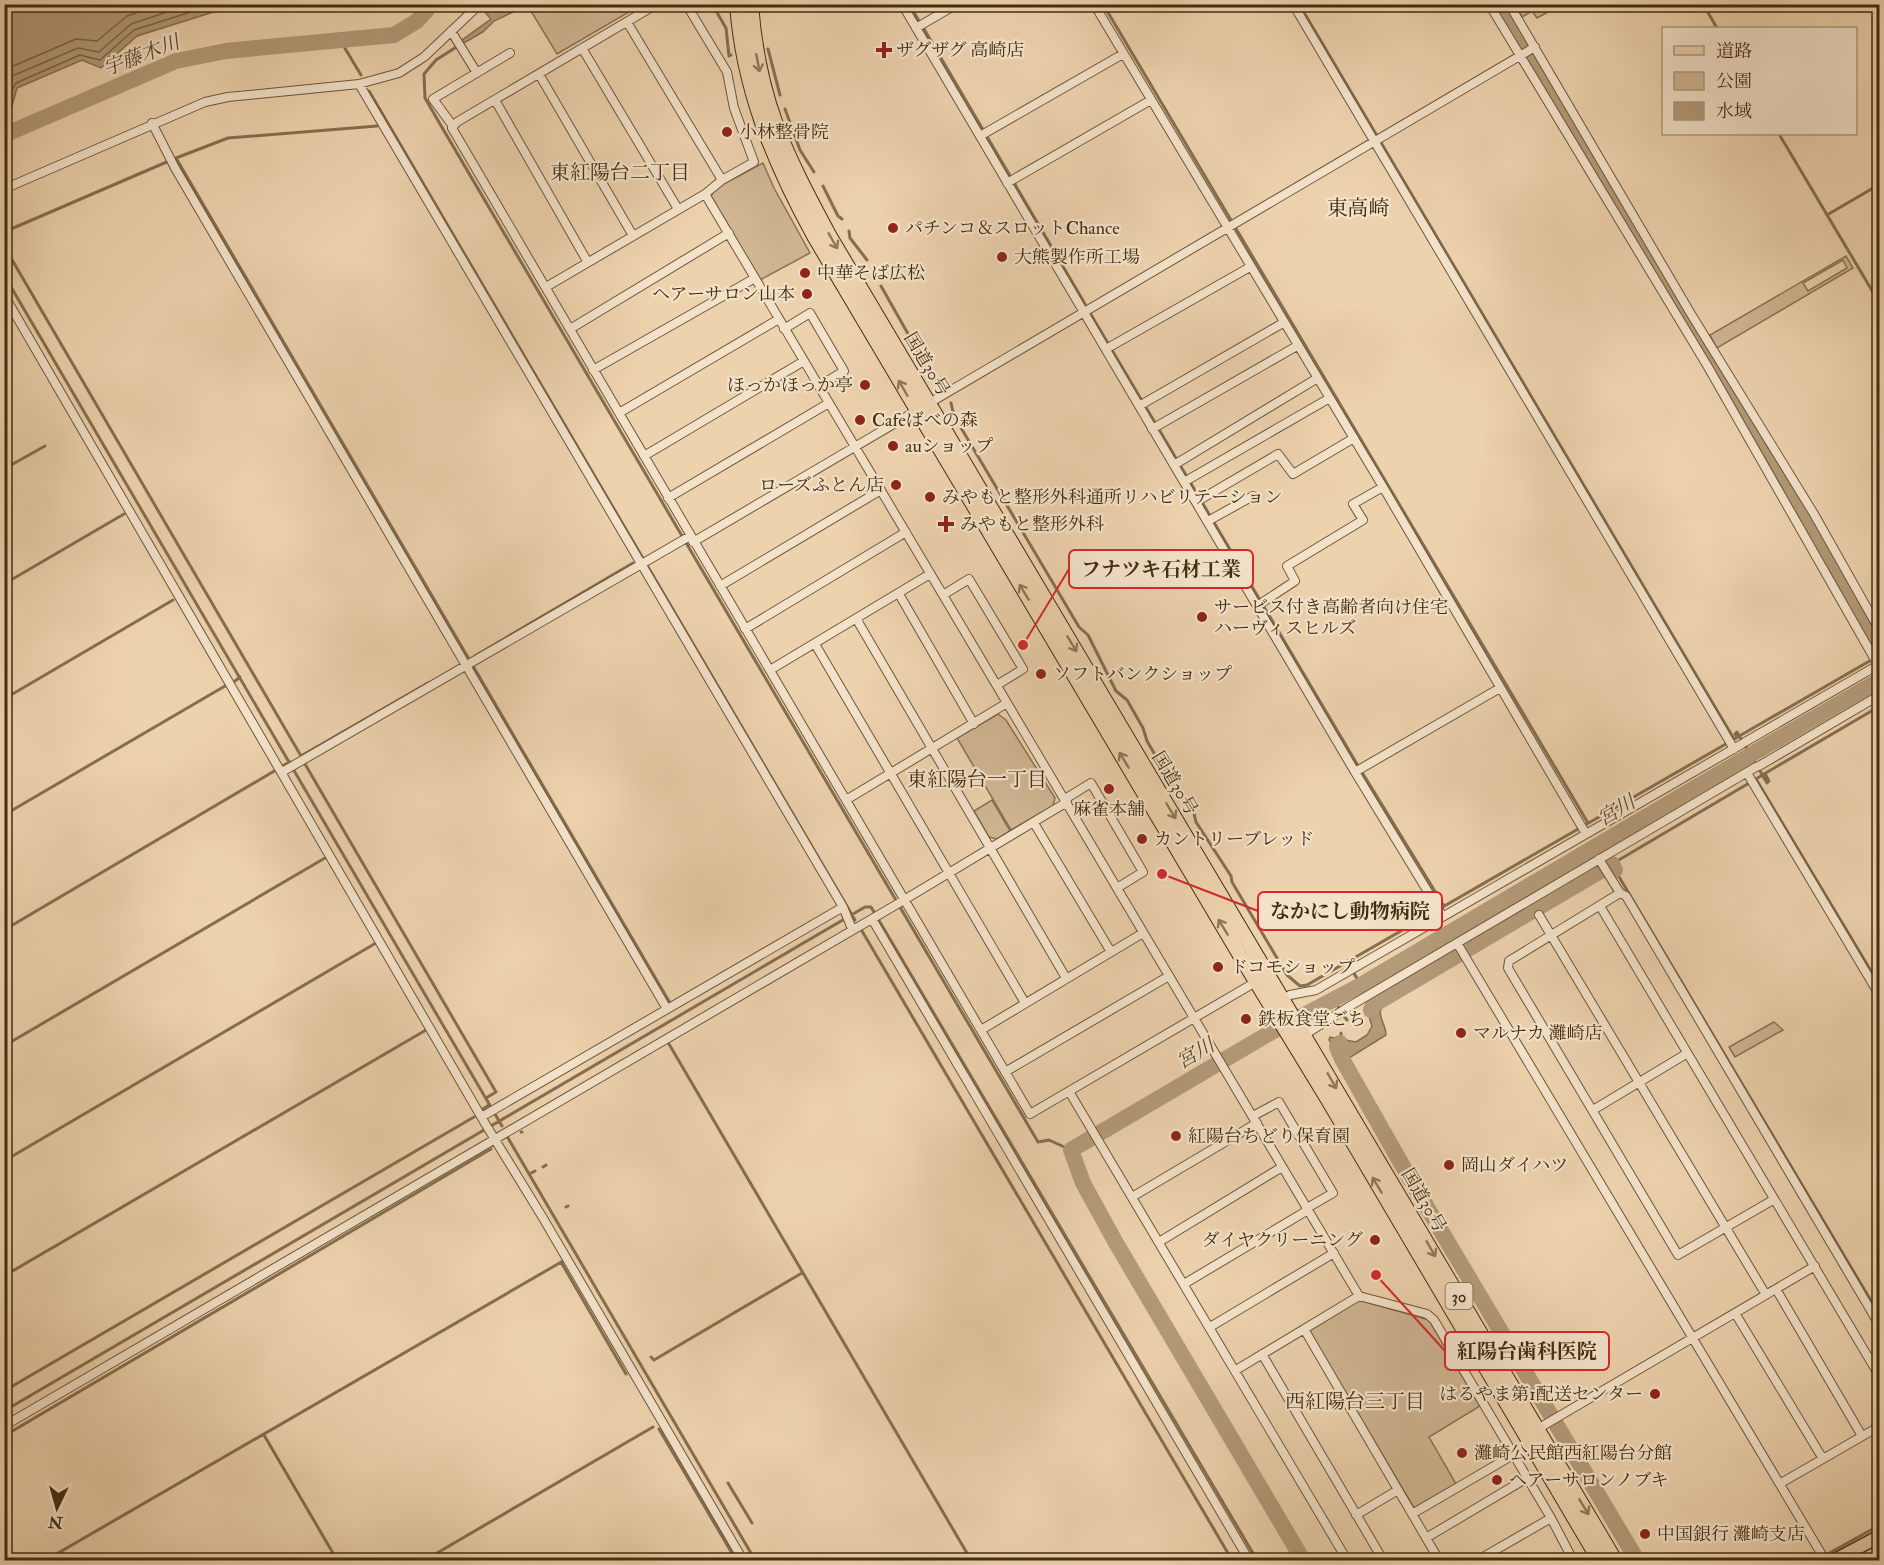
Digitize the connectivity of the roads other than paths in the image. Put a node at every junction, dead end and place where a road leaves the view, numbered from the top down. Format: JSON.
{"nodes":[{"id":1,"x":480,"y":4,"type":"edge"},
{"id":2,"x":657,"y":4,"type":"edge"},
{"id":3,"x":686,"y":4,"type":"edge"},
{"id":4,"x":737,"y":4,"type":"edge"},
{"id":5,"x":751,"y":4,"type":"edge"},
{"id":6,"x":902,"y":4,"type":"edge"},
{"id":7,"x":957,"y":4,"type":"edge"},
{"id":8,"x":1094,"y":4,"type":"edge"},
{"id":9,"x":1293,"y":4,"type":"edge"},
{"id":10,"x":1489,"y":4,"type":"edge"},
{"id":11,"x":1509,"y":4,"type":"edge"},
{"id":12,"x":627,"y":21,"type":"junction"},
{"id":13,"x":916,"y":28,"type":"junction"},
{"id":14,"x":451,"y":31,"type":"junction"},
{"id":15,"x":582,"y":48,"type":"junction"},
{"id":16,"x":1533,"y":48,"type":"junction"},
{"id":17,"x":510,"y":53,"type":"dead end"},
{"id":18,"x":1123,"y":54,"type":"junction"},
{"id":19,"x":1522,"y":55,"type":"junction"},
{"id":20,"x":477,"y":73,"type":"junction"},
{"id":21,"x":539,"y":74,"type":"junction"},
{"id":22,"x":359,"y":84,"type":"junction"},
{"id":23,"x":495,"y":100,"type":"junction"},
{"id":24,"x":1151,"y":100,"type":"junction"},
{"id":25,"x":152,"y":123,"type":"junction"},
{"id":26,"x":453,"y":126,"type":"junction"},
{"id":27,"x":983,"y":134,"type":"junction"},
{"id":28,"x":1377,"y":139,"type":"junction"},
{"id":29,"x":722,"y":180,"type":"junction"},
{"id":30,"x":1011,"y":181,"type":"junction"},
{"id":31,"x":4,"y":189,"type":"edge"},
{"id":32,"x":705,"y":194,"type":"junction"},
{"id":33,"x":678,"y":209,"type":"junction"},
{"id":34,"x":1231,"y":224,"type":"junction"},
{"id":35,"x":729,"y":233,"type":"junction"},
{"id":36,"x":632,"y":234,"type":"junction"},
{"id":37,"x":587,"y":261,"type":"junction"},
{"id":38,"x":1250,"y":267,"type":"junction"},
{"id":39,"x":755,"y":278,"type":"junction"},
{"id":40,"x":546,"y":286,"type":"junction"},
{"id":41,"x":4,"y":295,"type":"edge"},
{"id":42,"x":1083,"y":311,"type":"junction"},
{"id":43,"x":779,"y":320,"type":"junction"},
{"id":44,"x":1283,"y":323,"type":"junction"},
{"id":45,"x":784,"y":328,"type":"junction"},
{"id":46,"x":570,"y":329,"type":"junction"},
{"id":47,"x":1297,"y":345,"type":"junction"},
{"id":48,"x":1109,"y":347,"type":"junction"},
{"id":49,"x":804,"y":361,"type":"junction"},
{"id":50,"x":593,"y":370,"type":"junction"},
{"id":51,"x":1317,"y":379,"type":"junction"},
{"id":52,"x":819,"y":386,"type":"junction"},
{"id":53,"x":1329,"y":399,"type":"junction"},
{"id":54,"x":928,"y":401,"type":"junction"},
{"id":55,"x":829,"y":403,"type":"junction"},
{"id":56,"x":1142,"y":404,"type":"junction"},
{"id":57,"x":916,"y":409,"type":"junction"},
{"id":58,"x":619,"y":413,"type":"junction"},
{"id":59,"x":1156,"y":427,"type":"junction"},
{"id":60,"x":1354,"y":438,"type":"junction"},
{"id":61,"x":855,"y":446,"type":"junction"},
{"id":62,"x":644,"y":456,"type":"junction"},
{"id":63,"x":1177,"y":464,"type":"junction"},
{"id":64,"x":1187,"y":480,"type":"junction"},
{"id":65,"x":1383,"y":487,"type":"junction"},
{"id":66,"x":881,"y":490,"type":"junction"},
{"id":67,"x":1253,"y":496,"type":"dead end"},
{"id":68,"x":668,"y":498,"type":"junction"},
{"id":69,"x":1199,"y":500,"type":"junction"},
{"id":70,"x":1211,"y":520,"type":"junction"},
{"id":71,"x":906,"y":532,"type":"junction"},
{"id":72,"x":688,"y":539,"type":"junction"},
{"id":73,"x":644,"y":562,"type":"junction"},
{"id":74,"x":930,"y":574,"type":"junction"},
{"id":75,"x":720,"y":586,"type":"junction"},
{"id":76,"x":899,"y":594,"type":"junction"},
{"id":77,"x":943,"y":595,"type":"junction"},
{"id":78,"x":1261,"y":603,"type":"junction"},
{"id":79,"x":857,"y":620,"type":"junction"},
{"id":80,"x":745,"y":628,"type":"junction"},
{"id":81,"x":1880,"y":632,"type":"edge"},
{"id":82,"x":815,"y":644,"type":"junction"},
{"id":83,"x":1877,"y":662,"type":"edge"},
{"id":84,"x":469,"y":663,"type":"junction"},
{"id":85,"x":770,"y":670,"type":"junction"},
{"id":86,"x":997,"y":685,"type":"junction"},
{"id":87,"x":1500,"y":688,"type":"junction"},
{"id":88,"x":1880,"y":695,"type":"edge"},
{"id":89,"x":1007,"y":704,"type":"junction"},
{"id":90,"x":974,"y":724,"type":"junction"},
{"id":91,"x":1731,"y":744,"type":"junction"},
{"id":92,"x":932,"y":748,"type":"junction"},
{"id":93,"x":289,"y":768,"type":"junction"},
{"id":94,"x":1358,"y":770,"type":"junction"},
{"id":95,"x":891,"y":773,"type":"junction"},
{"id":96,"x":1750,"y":778,"type":"junction"},
{"id":97,"x":846,"y":800,"type":"junction"},
{"id":98,"x":1066,"y":800,"type":"junction"},
{"id":99,"x":1034,"y":823,"type":"junction"},
{"id":100,"x":1584,"y":829,"type":"junction"},
{"id":101,"x":991,"y":847,"type":"junction"},
{"id":102,"x":1603,"y":866,"type":"junction"},
{"id":103,"x":949,"y":871,"type":"junction"},
{"id":104,"x":1117,"y":888,"type":"junction"},
{"id":105,"x":1620,"y":893,"type":"junction"},
{"id":106,"x":900,"y":903,"type":"junction"},
{"id":107,"x":1600,"y":906,"type":"junction"},
{"id":108,"x":1440,"y":911,"type":"junction"},
{"id":109,"x":1539,"y":915,"type":"dead end"},
{"id":110,"x":876,"y":917,"type":"junction"},
{"id":111,"x":847,"y":918,"type":"junction"},
{"id":112,"x":1143,"y":933,"type":"junction"},
{"id":113,"x":1551,"y":935,"type":"junction"},
{"id":114,"x":1461,"y":950,"type":"junction"},
{"id":115,"x":1111,"y":952,"type":"junction"},
{"id":116,"x":1169,"y":976,"type":"junction"},
{"id":117,"x":1066,"y":978,"type":"junction"},
{"id":118,"x":1262,"y":979,"type":"junction"},
{"id":119,"x":1880,"y":996,"type":"edge"},
{"id":120,"x":1025,"y":1003,"type":"junction"},
{"id":121,"x":1285,"y":1003,"type":"junction"},
{"id":122,"x":668,"y":1009,"type":"junction"},
{"id":123,"x":1272,"y":1010,"type":"junction"},
{"id":124,"x":1195,"y":1020,"type":"junction"},
{"id":125,"x":981,"y":1030,"type":"junction"},
{"id":126,"x":1304,"y":1033,"type":"junction"},
{"id":127,"x":1291,"y":1040,"type":"junction"},
{"id":128,"x":1686,"y":1054,"type":"junction"},
{"id":129,"x":1005,"y":1072,"type":"junction"},
{"id":130,"x":1640,"y":1083,"type":"junction"},
{"id":131,"x":1070,"y":1093,"type":"junction"},
{"id":132,"x":1593,"y":1110,"type":"junction"},
{"id":133,"x":483,"y":1116,"type":"junction"},
{"id":134,"x":1255,"y":1120,"type":"junction"},
{"id":135,"x":496,"y":1139,"type":"junction"},
{"id":136,"x":1282,"y":1167,"type":"junction"},
{"id":137,"x":1132,"y":1197,"type":"junction"},
{"id":138,"x":1773,"y":1200,"type":"junction"},
{"id":139,"x":1308,"y":1209,"type":"junction"},
{"id":140,"x":1725,"y":1227,"type":"junction"},
{"id":141,"x":1159,"y":1242,"type":"junction"},
{"id":142,"x":1334,"y":1253,"type":"junction"},
{"id":143,"x":1815,"y":1266,"type":"junction"},
{"id":144,"x":1184,"y":1284,"type":"junction"},
{"id":145,"x":1776,"y":1289,"type":"junction"},
{"id":146,"x":1766,"y":1295,"type":"junction"},
{"id":147,"x":1359,"y":1296,"type":"junction"},
{"id":148,"x":1735,"y":1313,"type":"junction"},
{"id":149,"x":1880,"y":1326,"type":"edge"},
{"id":150,"x":1210,"y":1327,"type":"junction"},
{"id":151,"x":1304,"y":1329,"type":"junction"},
{"id":152,"x":1693,"y":1338,"type":"junction"},
{"id":153,"x":1262,"y":1354,"type":"junction"},
{"id":154,"x":1236,"y":1370,"type":"junction"},
{"id":155,"x":1880,"y":1377,"type":"edge"},
{"id":156,"x":1547,"y":1423,"type":"junction"},
{"id":157,"x":4,"y":1426,"type":"edge"},
{"id":158,"x":1880,"y":1426,"type":"edge"},
{"id":159,"x":1525,"y":1436,"type":"junction"},
{"id":160,"x":1862,"y":1436,"type":"junction"},
{"id":161,"x":1513,"y":1455,"type":"junction"},
{"id":162,"x":1823,"y":1460,"type":"junction"},
{"id":163,"x":1527,"y":1478,"type":"junction"},
{"id":164,"x":1782,"y":1484,"type":"junction"},
{"id":165,"x":1398,"y":1490,"type":"junction"},
{"id":166,"x":1412,"y":1514,"type":"junction"},
{"id":167,"x":1356,"y":1515,"type":"junction"},
{"id":168,"x":1551,"y":1518,"type":"junction"},
{"id":169,"x":1880,"y":1536,"type":"edge"},
{"id":170,"x":1426,"y":1539,"type":"junction"},
{"id":171,"x":1824,"y":1558,"type":"edge"},
{"id":172,"x":1570,"y":1559,"type":"edge"},
{"id":173,"x":743,"y":1560,"type":"edge"},
{"id":174,"x":1249,"y":1560,"type":"edge"},
{"id":175,"x":1347,"y":1560,"type":"edge"},
{"id":176,"x":1383,"y":1560,"type":"edge"},
{"id":177,"x":1440,"y":1560,"type":"edge"},
{"id":178,"x":1478,"y":1560,"type":"edge"},
{"id":179,"x":1599,"y":1560,"type":"edge"},
{"id":180,"x":1615,"y":1560,"type":"edge"},
{"id":181,"x":1835,"y":1560,"type":"edge"}],
"edges":[{"from":1,"to":14,"type":"street"},
{"from":2,"to":12,"type":"street"},
{"from":3,"to":29,"type":"street"},
{"from":57,"to":4,"type":"highway","name":"国道30号","number":"30","one_way":true},
{"from":5,"to":54,"type":"highway","name":"国道30号","number":"30","one_way":true},
{"from":6,"to":13,"type":"street"},
{"from":7,"to":13,"type":"street"},
{"from":8,"to":18,"type":"street"},
{"from":9,"to":28,"type":"street"},
{"from":10,"to":19,"type":"street"},
{"from":11,"to":16,"type":"street"},
{"from":12,"to":15,"type":"street"},
{"from":12,"to":29,"type":"street"},
{"from":13,"to":27,"type":"street"},
{"from":14,"to":20,"type":"street"},
{"from":14,"to":22,"type":"street"},
{"from":15,"to":21,"type":"street"},
{"from":15,"to":33,"type":"street"},
{"from":16,"to":19,"type":"street"},
{"from":16,"to":81,"type":"street"},
{"from":17,"to":20,"type":"street"},
{"from":18,"to":24,"type":"street"},
{"from":18,"to":27,"type":"street"},
{"from":19,"to":28,"type":"street"},
{"from":19,"to":83,"type":"street"},
{"from":20,"to":26,"type":"street"},
{"from":21,"to":23,"type":"street"},
{"from":21,"to":36,"type":"street"},
{"from":22,"to":25,"type":"street"},
{"from":22,"to":73,"type":"street"},
{"from":23,"to":26,"type":"street"},
{"from":23,"to":37,"type":"street"},
{"from":24,"to":30,"type":"street"},
{"from":24,"to":34,"type":"street"},
{"from":25,"to":31,"type":"street"},
{"from":25,"to":84,"type":"street"},
{"from":26,"to":40,"type":"street"},
{"from":27,"to":30,"type":"street"},
{"from":28,"to":34,"type":"street"},
{"from":28,"to":91,"type":"street"},
{"from":29,"to":32,"type":"street"},
{"from":30,"to":42,"type":"street"},
{"from":32,"to":33,"type":"street"},
{"from":32,"to":35,"type":"street"},
{"from":33,"to":36,"type":"street"},
{"from":34,"to":38,"type":"street"},
{"from":34,"to":42,"type":"street"},
{"from":35,"to":39,"type":"street"},
{"from":35,"to":46,"type":"street"},
{"from":36,"to":37,"type":"street"},
{"from":37,"to":40,"type":"street"},
{"from":38,"to":44,"type":"street"},
{"from":38,"to":48,"type":"street"},
{"from":39,"to":43,"type":"street"},
{"from":39,"to":50,"type":"street"},
{"from":40,"to":46,"type":"street"},
{"from":41,"to":93,"type":"street"},
{"from":42,"to":48,"type":"street"},
{"from":42,"to":54,"type":"street"},
{"from":43,"to":45,"type":"street"},
{"from":43,"to":58,"type":"street"},
{"from":44,"to":47,"type":"street"},
{"from":44,"to":56,"type":"street"},
{"from":45,"to":49,"type":"street"},
{"from":45,"to":52,"type":"street"},
{"from":46,"to":50,"type":"street"},
{"from":47,"to":51,"type":"street"},
{"from":47,"to":59,"type":"street"},
{"from":48,"to":56,"type":"street"},
{"from":49,"to":52,"type":"street"},
{"from":49,"to":62,"type":"street"},
{"from":50,"to":58,"type":"street"},
{"from":51,"to":53,"type":"street"},
{"from":51,"to":63,"type":"street"},
{"from":52,"to":55,"type":"street"},
{"from":53,"to":60,"type":"street"},
{"from":53,"to":64,"type":"street"},
{"from":54,"to":57,"type":"street"},
{"from":54,"to":118,"type":"highway","name":"国道30号","number":"30","one_way":true},
{"from":55,"to":61,"type":"street"},
{"from":55,"to":68,"type":"street"},
{"from":56,"to":59,"type":"street"},
{"from":57,"to":61,"type":"street"},
{"from":118,"to":57,"type":"highway","name":"国道30号","number":"30","one_way":true},
{"from":58,"to":62,"type":"street"},
{"from":59,"to":63,"type":"street"},
{"from":60,"to":65,"type":"street"},
{"from":60,"to":69,"type":"street"},
{"from":61,"to":66,"type":"street"},
{"from":61,"to":72,"type":"street"},
{"from":62,"to":68,"type":"street"},
{"from":63,"to":64,"type":"street"},
{"from":64,"to":69,"type":"street"},
{"from":65,"to":78,"type":"street"},
{"from":65,"to":87,"type":"street"},
{"from":66,"to":71,"type":"street"},
{"from":66,"to":75,"type":"street"},
{"from":67,"to":70,"type":"street"},
{"from":68,"to":72,"type":"street"},
{"from":69,"to":70,"type":"street"},
{"from":70,"to":78,"type":"street"},
{"from":71,"to":74,"type":"street"},
{"from":71,"to":80,"type":"street"},
{"from":72,"to":73,"type":"street"},
{"from":72,"to":75,"type":"street"},
{"from":73,"to":84,"type":"street"},
{"from":73,"to":111,"type":"street"},
{"from":74,"to":76,"type":"street"},
{"from":74,"to":77,"type":"street"},
{"from":75,"to":80,"type":"street"},
{"from":76,"to":79,"type":"street"},
{"from":76,"to":90,"type":"street"},
{"from":77,"to":86,"type":"street"},
{"from":77,"to":86,"type":"street"},
{"from":78,"to":94,"type":"street"},
{"from":79,"to":82,"type":"street"},
{"from":79,"to":92,"type":"street"},
{"from":80,"to":85,"type":"street"},
{"from":82,"to":85,"type":"street"},
{"from":82,"to":95,"type":"street"},
{"from":83,"to":91,"type":"street"},
{"from":84,"to":93,"type":"street"},
{"from":84,"to":122,"type":"street"},
{"from":85,"to":97,"type":"street"},
{"from":86,"to":89,"type":"street"},
{"from":87,"to":94,"type":"street"},
{"from":87,"to":100,"type":"street"},
{"from":88,"to":96,"type":"street"},
{"from":89,"to":90,"type":"street"},
{"from":89,"to":98,"type":"street"},
{"from":90,"to":92,"type":"street"},
{"from":91,"to":100,"type":"street"},
{"from":92,"to":95,"type":"street"},
{"from":92,"to":101,"type":"street"},
{"from":93,"to":133,"type":"street"},
{"from":94,"to":108,"type":"street"},
{"from":95,"to":97,"type":"street"},
{"from":95,"to":103,"type":"street"},
{"from":96,"to":102,"type":"street"},
{"from":96,"to":119,"type":"street"},
{"from":97,"to":106,"type":"street"},
{"from":98,"to":99,"type":"street"},
{"from":98,"to":104,"type":"street"},
{"from":98,"to":104,"type":"street"},
{"from":99,"to":101,"type":"street"},
{"from":99,"to":115,"type":"street"},
{"from":100,"to":108,"type":"street"},
{"from":101,"to":103,"type":"street"},
{"from":101,"to":117,"type":"street"},
{"from":102,"to":105,"type":"street"},
{"from":102,"to":114,"type":"street"},
{"from":103,"to":106,"type":"street"},
{"from":103,"to":120,"type":"street"},
{"from":104,"to":112,"type":"street"},
{"from":105,"to":107,"type":"street"},
{"from":105,"to":149,"type":"street"},
{"from":106,"to":110,"type":"street"},
{"from":106,"to":125,"type":"street"},
{"from":107,"to":113,"type":"street"},
{"from":107,"to":128,"type":"street"},
{"from":108,"to":121,"type":"street"},
{"from":109,"to":113,"type":"street"},
{"from":110,"to":111,"type":"street"},
{"from":110,"to":174,"type":"street"},
{"from":111,"to":122,"type":"street"},
{"from":111,"to":135,"type":"street"},
{"from":112,"to":115,"type":"street"},
{"from":112,"to":116,"type":"street"},
{"from":113,"to":130,"type":"street"},
{"from":113,"to":132,"type":"street"},
{"from":114,"to":126,"type":"street"},
{"from":114,"to":152,"type":"street"},
{"from":115,"to":117,"type":"street"},
{"from":116,"to":124,"type":"street"},
{"from":116,"to":129,"type":"street"},
{"from":117,"to":120,"type":"street"},
{"from":118,"to":121,"type":"highway","name":"国道30号","number":"30"},
{"from":118,"to":123,"type":"highway","name":"国道30号","number":"30"},
{"from":118,"to":124,"type":"street"},
{"from":120,"to":125,"type":"street"},
{"from":121,"to":123,"type":"street"},
{"from":121,"to":126,"type":"highway","name":"国道30号","number":"30"},
{"from":122,"to":133,"type":"street"},
{"from":123,"to":127,"type":"highway","name":"国道30号","number":"30"},
{"from":124,"to":131,"type":"street"},
{"from":124,"to":134,"type":"street"},
{"from":125,"to":129,"type":"street"},
{"from":126,"to":127,"type":"street"},
{"from":126,"to":156,"type":"highway","name":"国道30号","number":"30","one_way":true},
{"from":159,"to":127,"type":"highway","name":"国道30号","number":"30","one_way":true},
{"from":128,"to":130,"type":"street"},
{"from":128,"to":138,"type":"street"},
{"from":129,"to":131,"type":"street"},
{"from":130,"to":132,"type":"street"},
{"from":130,"to":140,"type":"street"},
{"from":131,"to":137,"type":"street"},
{"from":132,"to":140,"type":"street"},
{"from":133,"to":135,"type":"street"},
{"from":134,"to":136,"type":"street"},
{"from":134,"to":137,"type":"street"},
{"from":134,"to":139,"type":"street"},
{"from":135,"to":157,"type":"street"},
{"from":135,"to":173,"type":"street"},
{"from":136,"to":139,"type":"street"},
{"from":136,"to":141,"type":"street"},
{"from":137,"to":141,"type":"street"},
{"from":138,"to":140,"type":"street"},
{"from":138,"to":143,"type":"street"},
{"from":139,"to":142,"type":"street"},
{"from":139,"to":144,"type":"street"},
{"from":140,"to":146,"type":"street"},
{"from":141,"to":144,"type":"street"},
{"from":142,"to":147,"type":"street"},
{"from":142,"to":150,"type":"street"},
{"from":143,"to":145,"type":"street"},
{"from":143,"to":155,"type":"street"},
{"from":144,"to":150,"type":"street"},
{"from":145,"to":146,"type":"street"},
{"from":145,"to":160,"type":"street"},
{"from":146,"to":148,"type":"street"},
{"from":147,"to":151,"type":"street"},
{"from":147,"to":161,"type":"street"},
{"from":148,"to":152,"type":"street"},
{"from":148,"to":162,"type":"street"},
{"from":150,"to":154,"type":"street"},
{"from":151,"to":153,"type":"street"},
{"from":151,"to":165,"type":"street"},
{"from":152,"to":156,"type":"street"},
{"from":152,"to":164,"type":"street"},
{"from":153,"to":154,"type":"street"},
{"from":153,"to":167,"type":"street"},
{"from":154,"to":175,"type":"street"},
{"from":156,"to":159,"type":"street"},
{"from":156,"to":180,"type":"highway","name":"国道30号","number":"30","one_way":true},
{"from":158,"to":160,"type":"street"},
{"from":159,"to":179,"type":"highway","name":"国道30号","number":"30"},
{"from":160,"to":162,"type":"street"},
{"from":161,"to":163,"type":"street"},
{"from":161,"to":166,"type":"street"},
{"from":162,"to":164,"type":"street"},
{"from":163,"to":168,"type":"street"},
{"from":163,"to":170,"type":"street"},
{"from":164,"to":171,"type":"street"},
{"from":165,"to":166,"type":"street"},
{"from":165,"to":167,"type":"street"},
{"from":166,"to":170,"type":"street"},
{"from":167,"to":176,"type":"street"},
{"from":168,"to":172,"type":"street"},
{"from":168,"to":178,"type":"street"},
{"from":169,"to":181,"type":"main road"},
{"from":170,"to":177,"type":"street"}]}
